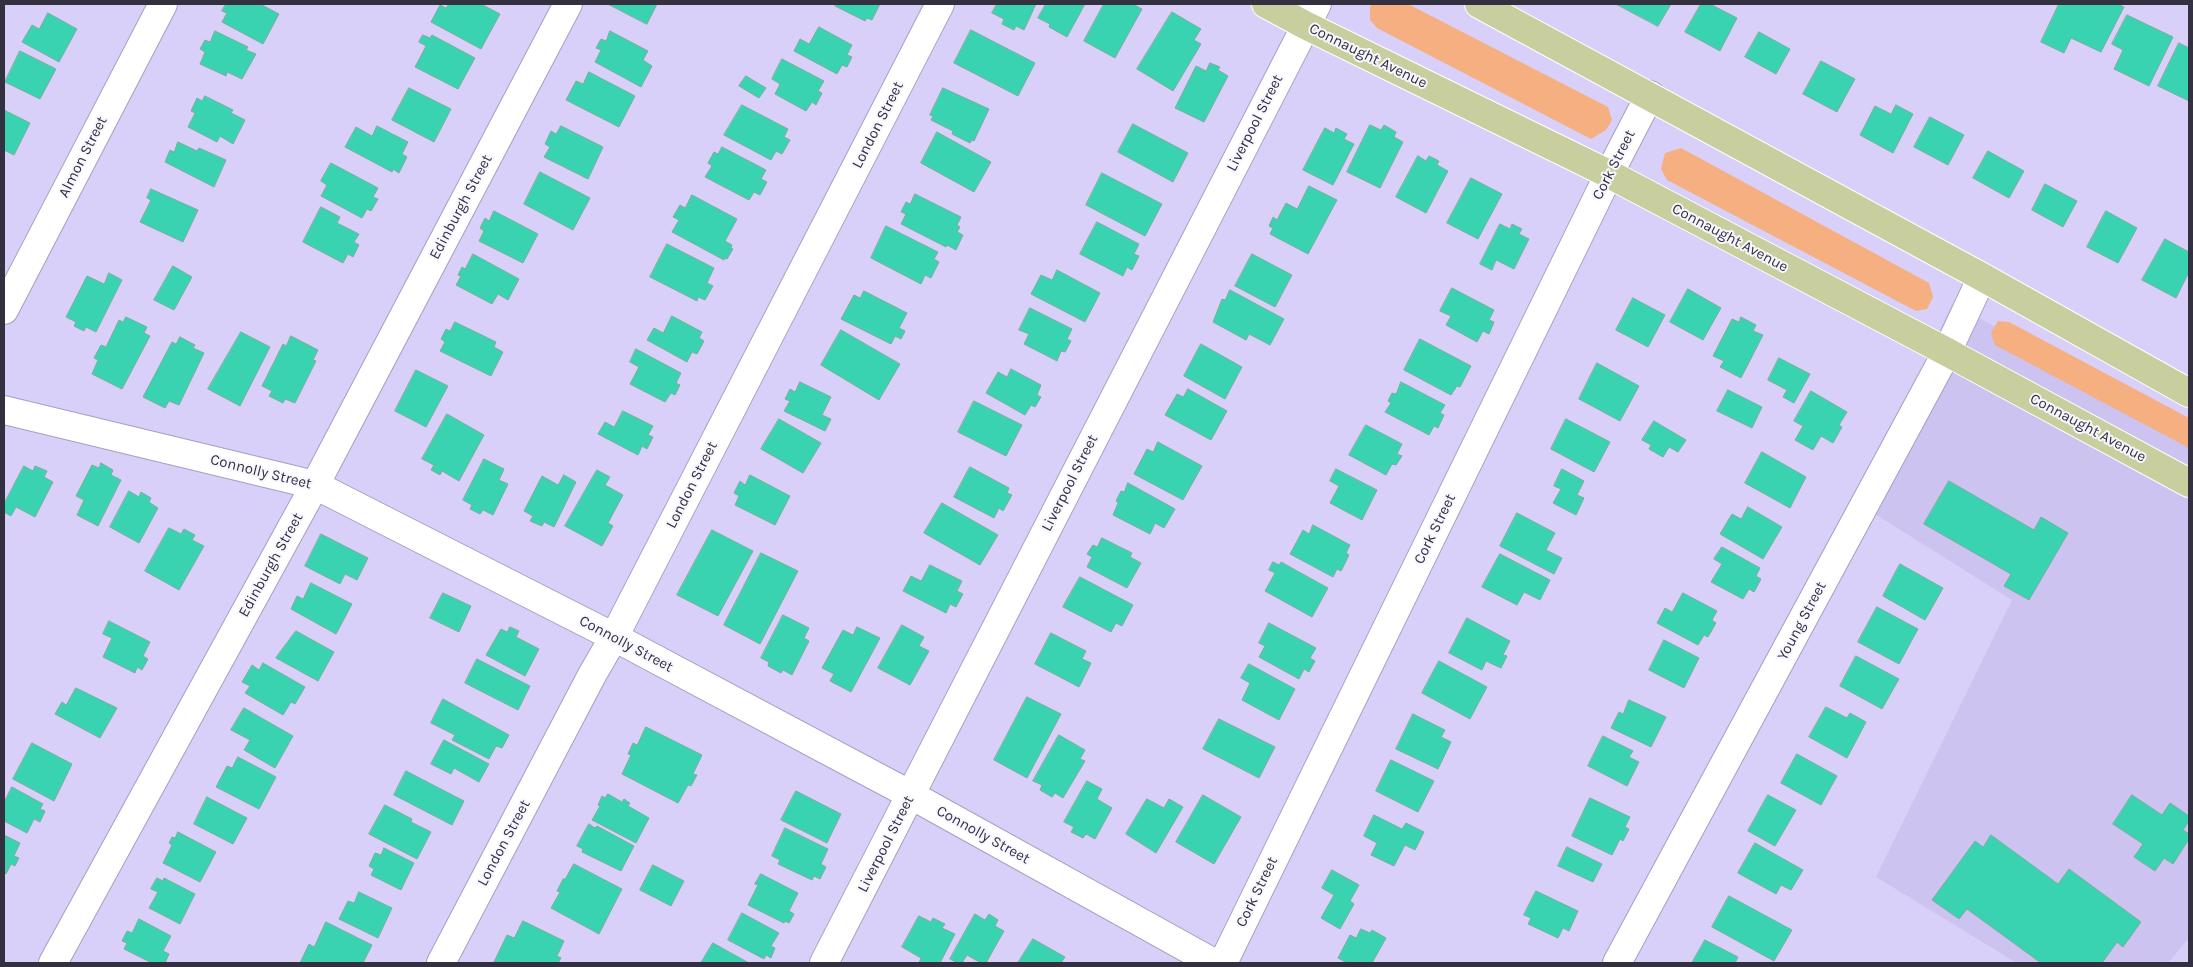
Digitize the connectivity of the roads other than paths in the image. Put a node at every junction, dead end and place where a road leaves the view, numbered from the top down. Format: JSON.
{"nodes":[{"id":1,"x":163,"y":4,"type":"edge"},
{"id":2,"x":568,"y":4,"type":"edge"},
{"id":3,"x":940,"y":4,"type":"edge"},
{"id":4,"x":1266,"y":4,"type":"edge"},
{"id":5,"x":1479,"y":4,"type":"edge"},
{"id":6,"x":1311,"y":14,"type":"edge"},
{"id":7,"x":1650,"y":95,"type":"junction"},
{"id":8,"x":1609,"y":174,"type":"junction"},
{"id":9,"x":1982,"y":277,"type":"junction"},
{"id":10,"x":4,"y":310,"type":"edge"},
{"id":11,"x":1947,"y":352,"type":"junction"},
{"id":12,"x":2189,"y":394,"type":"edge"},
{"id":13,"x":4,"y":410,"type":"edge"},
{"id":14,"x":2189,"y":483,"type":"edge"},
{"id":15,"x":315,"y":485,"type":"junction"},
{"id":16,"x":614,"y":637,"type":"junction"},
{"id":17,"x":911,"y":795,"type":"junction"},
{"id":18,"x":53,"y":963,"type":"edge"},
{"id":19,"x":441,"y":963,"type":"edge"},
{"id":20,"x":824,"y":963,"type":"edge"},
{"id":21,"x":1214,"y":963,"type":"edge"},
{"id":22,"x":1223,"y":963,"type":"edge"},
{"id":23,"x":1617,"y":963,"type":"edge"}],
"edges":[{"from":1,"to":10,"type":"street","name":"Almon Street"},
{"from":2,"to":15,"type":"street","name":"Edinburgh Street"},
{"from":3,"to":16,"type":"street","name":"London Street"},
{"from":4,"to":6,"type":"main road","name":"Connaught Avenue"},
{"from":5,"to":7,"type":"main road"},
{"from":6,"to":8,"type":"main road","name":"Connaught Avenue"},
{"from":6,"to":17,"type":"street","name":"Liverpool Street"},
{"from":7,"to":8,"type":"street","name":"Cork Street"},
{"from":7,"to":9,"type":"main road"},
{"from":8,"to":11,"type":"main road","name":"Connaught Avenue"},
{"from":8,"to":22,"type":"street","name":"Cork Street"},
{"from":9,"to":11,"type":"street","name":"Young Street"},
{"from":9,"to":12,"type":"main road"},
{"from":11,"to":14,"type":"main road","name":"Connaught Avenue"},
{"from":11,"to":23,"type":"street","name":"Young Street"},
{"from":13,"to":15,"type":"street","name":"Connolly Street"},
{"from":15,"to":16,"type":"street","name":"Connolly Street"},
{"from":15,"to":18,"type":"street","name":"Edinburgh Street"},
{"from":16,"to":17,"type":"street","name":"Connolly Street"},
{"from":16,"to":19,"type":"street","name":"London Street"},
{"from":17,"to":20,"type":"street","name":"Liverpool Street"},
{"from":17,"to":21,"type":"street","name":"Connolly Street"}]}
